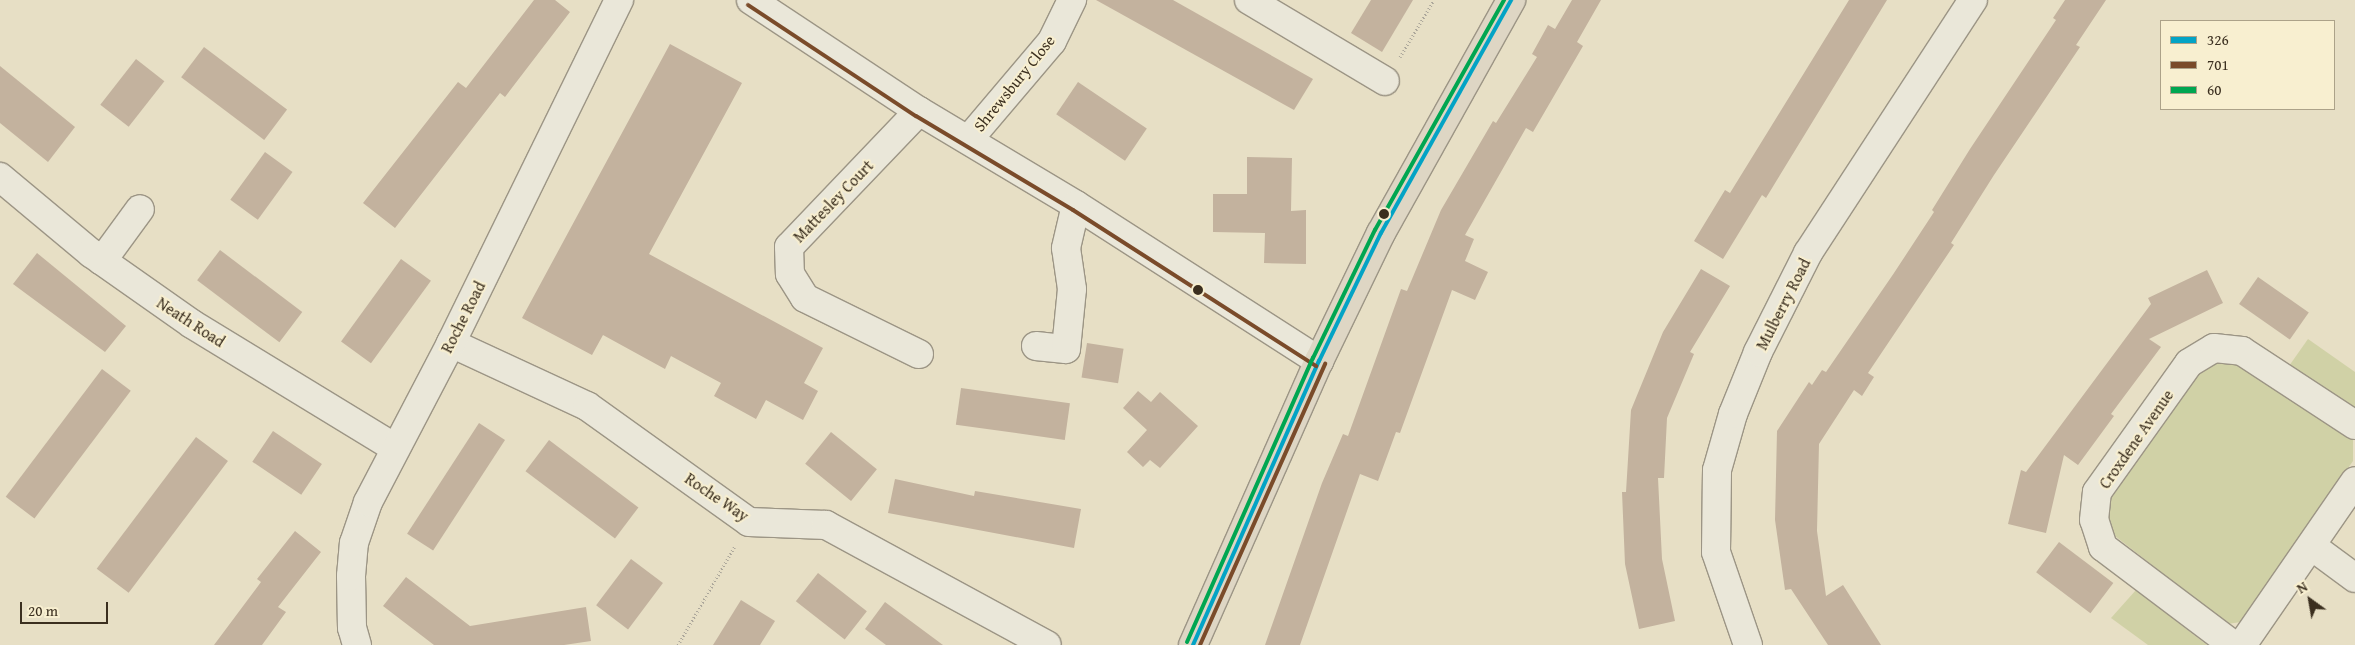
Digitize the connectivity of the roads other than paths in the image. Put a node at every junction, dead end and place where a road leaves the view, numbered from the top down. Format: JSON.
{"nodes":[{"id":1,"x":619,"y":0,"type":"edge"},
{"id":2,"x":752,"y":0,"type":"edge"},
{"id":3,"x":1072,"y":0,"type":"edge"},
{"id":4,"x":1249,"y":0,"type":"edge"},
{"id":5,"x":1511,"y":0,"type":"edge"},
{"id":6,"x":1973,"y":0,"type":"edge"},
{"id":7,"x":1368,"y":79,"type":"road end"},
{"id":8,"x":919,"y":111,"type":"junction"},
{"id":9,"x":969,"y":139,"type":"junction"},
{"id":10,"x":0,"y":177,"type":"edge"},
{"id":11,"x":1076,"y":205,"type":"junction"},
{"id":12,"x":140,"y":209,"type":"dead end"},
{"id":13,"x":102,"y":261,"type":"junction"},
{"id":14,"x":451,"y":343,"type":"junction"},
{"id":15,"x":1036,"y":346,"type":"dead end"},
{"id":16,"x":919,"y":354,"type":"dead end"},
{"id":17,"x":1319,"y":361,"type":"junction"},
{"id":18,"x":2355,"y":425,"type":"edge"},
{"id":19,"x":394,"y":448,"type":"junction"},
{"id":20,"x":2355,"y":482,"type":"edge"},
{"id":21,"x":2313,"y":546,"type":"junction"},
{"id":22,"x":2355,"y":578,"type":"edge"},
{"id":23,"x":357,"y":645,"type":"edge"},
{"id":24,"x":1047,"y":645,"type":"edge"},
{"id":25,"x":1193,"y":645,"type":"edge"},
{"id":26,"x":1748,"y":645,"type":"edge"},
{"id":27,"x":2233,"y":645,"type":"edge"},
{"id":28,"x":2242,"y":645,"type":"edge"}],
"edges":[{"from":1,"to":14,"type":"street","name":"Roche Road"},
{"from":2,"to":8,"type":"street"},
{"from":3,"to":9,"type":"street","name":"Shrewsbury Close"},
{"from":4,"to":7,"type":"street"},
{"from":5,"to":17,"type":"main road"},
{"from":6,"to":26,"type":"street","name":"Mulberry Road"},
{"from":8,"to":9,"type":"street"},
{"from":8,"to":16,"type":"street","name":"Mattesley Court"},
{"from":9,"to":11,"type":"street"},
{"from":10,"to":13,"type":"street","name":"Neath Road"},
{"from":11,"to":15,"type":"street"},
{"from":11,"to":17,"type":"street"},
{"from":12,"to":13,"type":"street"},
{"from":13,"to":19,"type":"street","name":"Neath Road"},
{"from":14,"to":19,"type":"street","name":"Roche Road"},
{"from":14,"to":24,"type":"street","name":"Roche Way"},
{"from":17,"to":25,"type":"main road"},
{"from":18,"to":27,"type":"street","name":"Croxdene Avenue"},
{"from":19,"to":23,"type":"street","name":"Roche Road"},
{"from":20,"to":21,"type":"street"},
{"from":21,"to":22,"type":"street"},
{"from":21,"to":28,"type":"street"}]}
